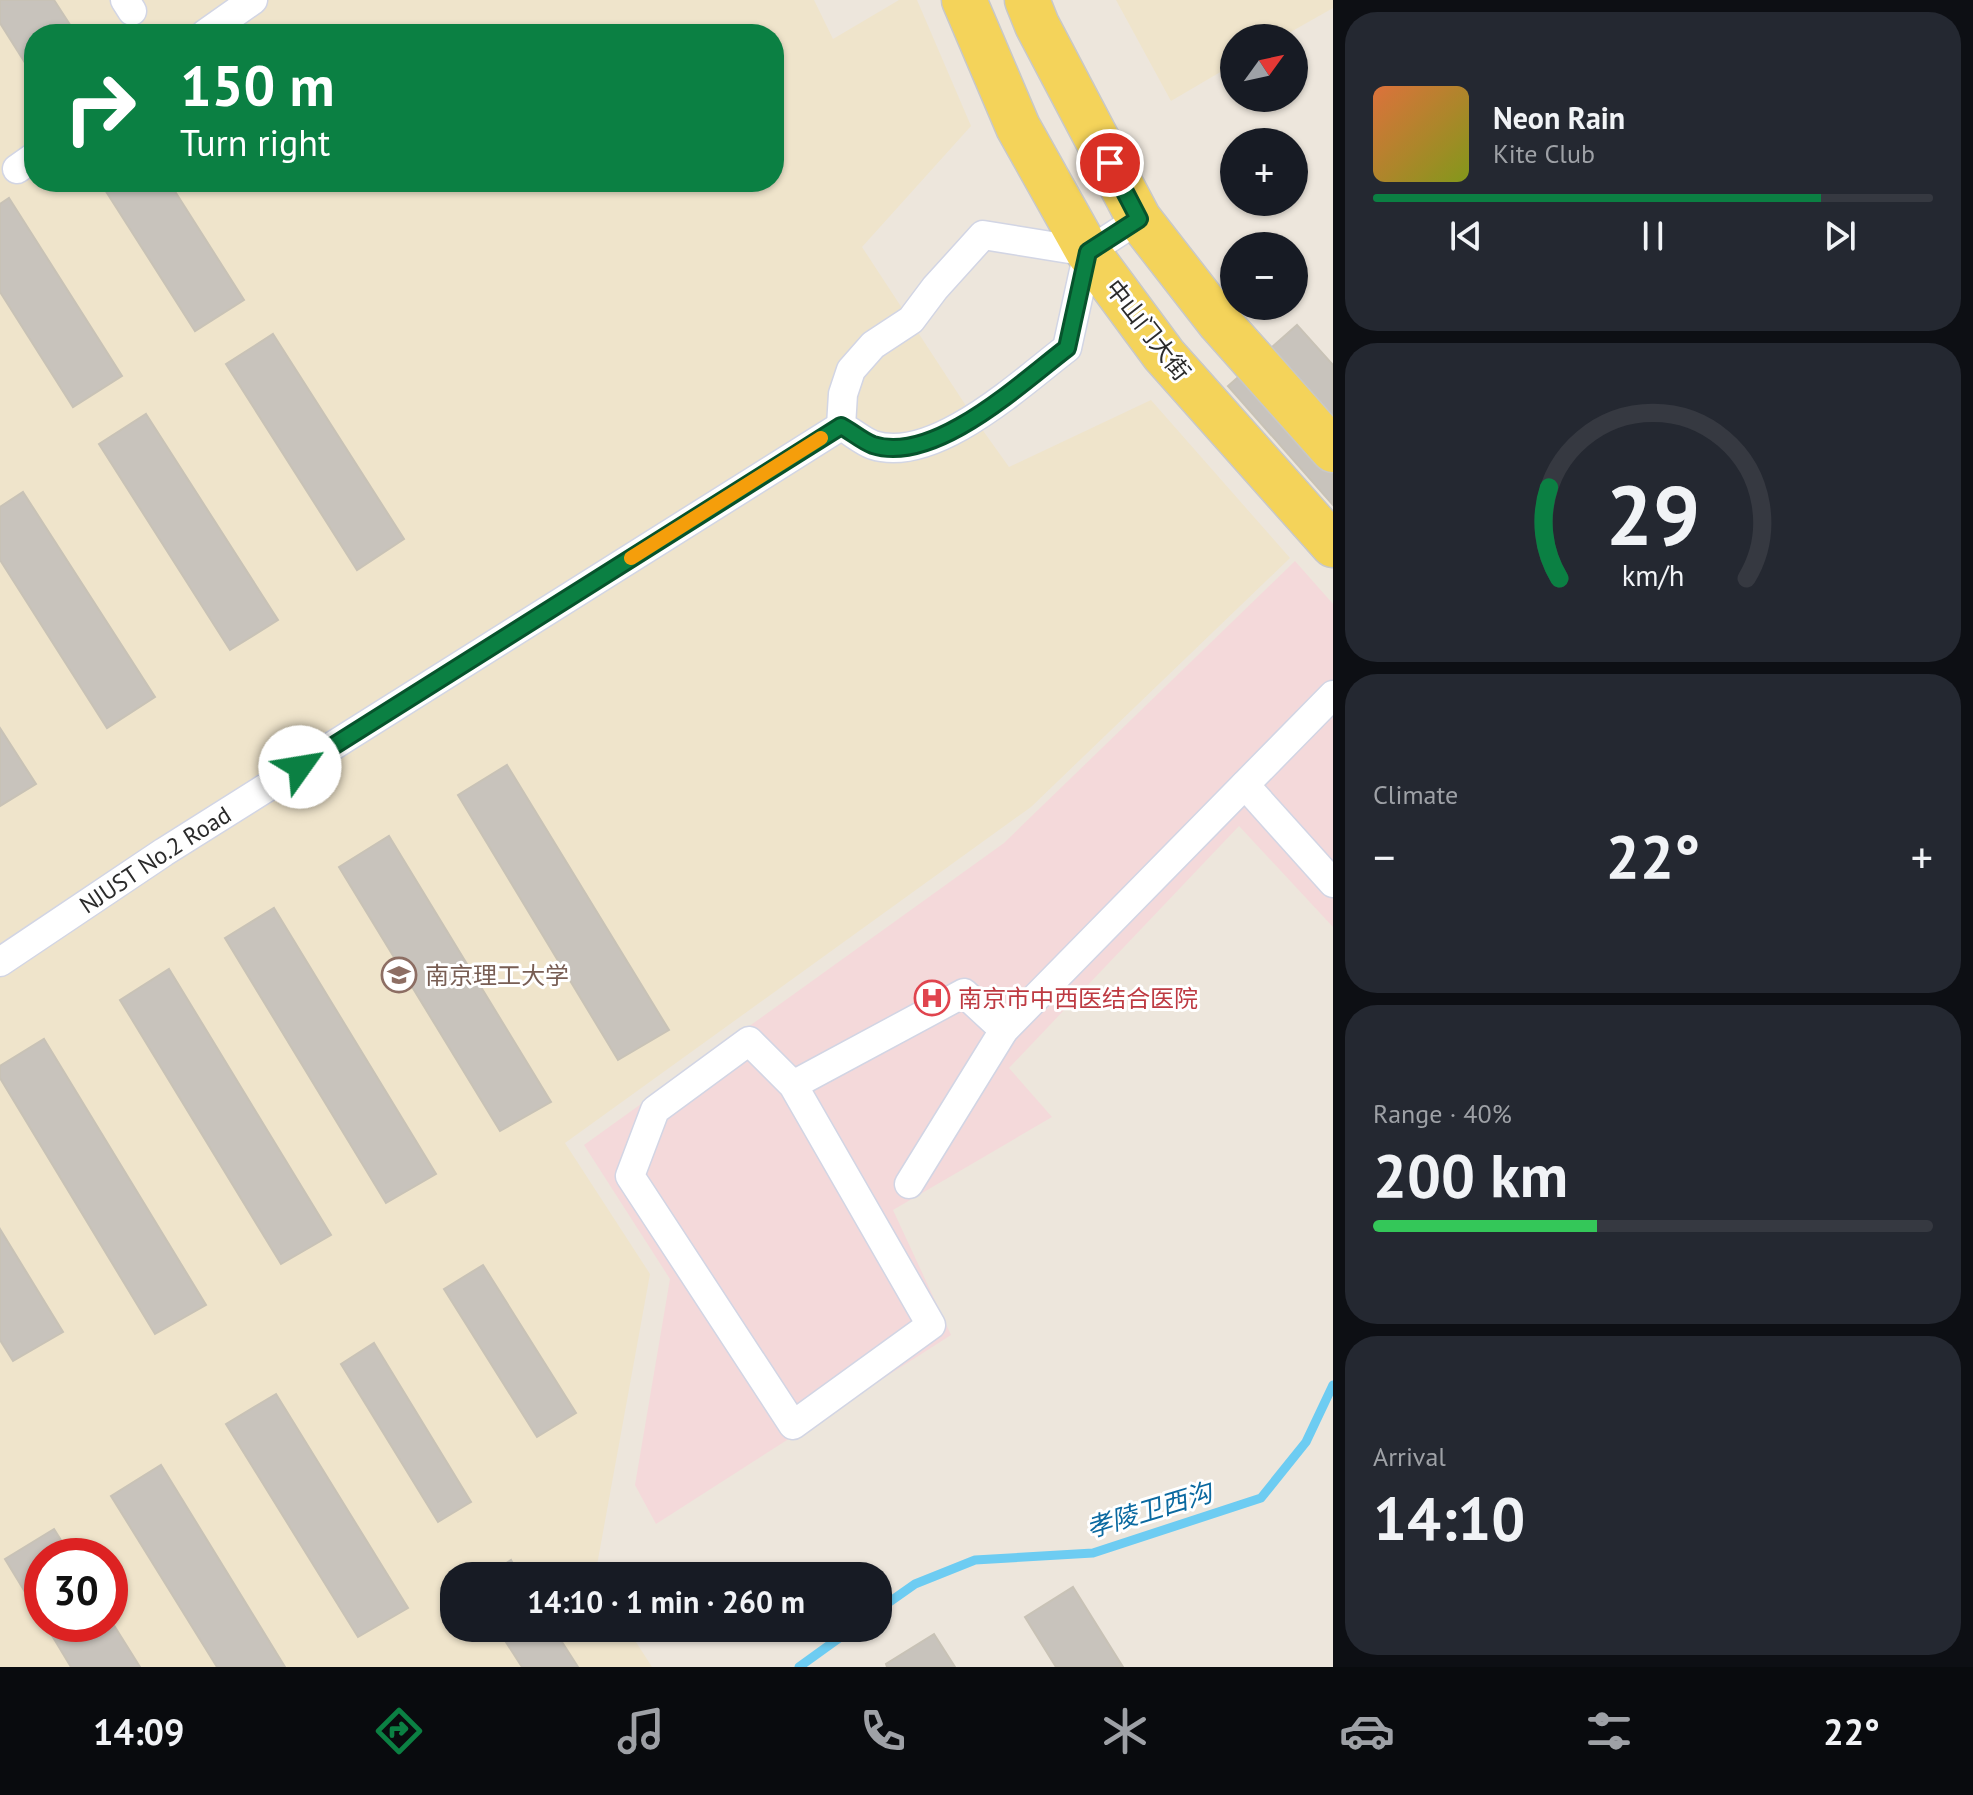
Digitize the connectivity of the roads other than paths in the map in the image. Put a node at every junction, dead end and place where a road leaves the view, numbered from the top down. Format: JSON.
{"nodes":[{"id":1,"x":253,"y":0,"type":"edge"},
{"id":2,"x":964,"y":0,"type":"edge"},
{"id":3,"x":1027,"y":0,"type":"edge"},
{"id":4,"x":219,"y":24,"type":"edge"},
{"id":5,"x":1139,"y":219,"type":"junction"},
{"id":6,"x":1088,"y":252,"type":"junction"},
{"id":7,"x":841,"y":426,"type":"junction"},
{"id":8,"x":1333,"y":450,"type":"edge"},
{"id":9,"x":1333,"y":545,"type":"edge"},
{"id":10,"x":1333,"y":695,"type":"edge"},
{"id":11,"x":1245,"y":785,"type":"junction"},
{"id":12,"x":1333,"y":883,"type":"edge"},
{"id":13,"x":0,"y":962,"type":"edge"},
{"id":14,"x":1004,"y":1030,"type":"junction"},
{"id":15,"x":793,"y":1085,"type":"junction"},
{"id":16,"x":909,"y":1184,"type":"dead end"}],
"edges":[{"from":1,"to":4,"type":"street"},
{"from":2,"to":6,"type":"main road","name":"中山门大街"},
{"from":3,"to":5,"type":"main road"},
{"from":5,"to":6,"type":"street"},
{"from":5,"to":8,"type":"main road"},
{"from":6,"to":7,"type":"street"},
{"from":6,"to":7,"type":"street"},
{"from":6,"to":9,"type":"main road","name":"中山门大街"},
{"from":7,"to":13,"type":"street","name":"NJUST No.2 Road"},
{"from":10,"to":11,"type":"street"},
{"from":11,"to":12,"type":"street"},
{"from":11,"to":14,"type":"street"},
{"from":14,"to":15,"type":"street"},
{"from":14,"to":16,"type":"street"},
{"from":15,"to":15,"type":"street"}]}
